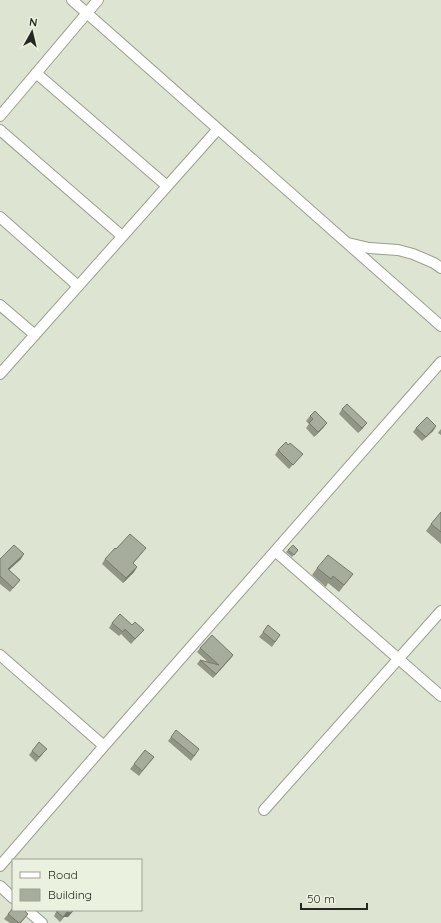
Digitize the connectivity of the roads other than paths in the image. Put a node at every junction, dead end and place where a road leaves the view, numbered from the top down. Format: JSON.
{"nodes":[{"id":1,"x":72,"y":0,"type":"edge"},
{"id":2,"x":98,"y":0,"type":"edge"},
{"id":3,"x":87,"y":13,"type":"junction"},
{"id":4,"x":36,"y":73,"type":"junction"},
{"id":5,"x":0,"y":116,"type":"edge"},
{"id":6,"x":218,"y":129,"type":"junction"},
{"id":7,"x":0,"y":130,"type":"edge"},
{"id":8,"x":167,"y":186,"type":"junction"},
{"id":9,"x":0,"y":217,"type":"edge"},
{"id":10,"x":122,"y":236,"type":"junction"},
{"id":11,"x":346,"y":242,"type":"junction"},
{"id":12,"x":441,"y":268,"type":"edge"},
{"id":13,"x":78,"y":286,"type":"junction"},
{"id":14,"x":0,"y":305,"type":"edge"},
{"id":15,"x":441,"y":326,"type":"edge"},
{"id":16,"x":35,"y":335,"type":"junction"},
{"id":17,"x":441,"y":362,"type":"edge"},
{"id":18,"x":0,"y":374,"type":"edge"},
{"id":19,"x":275,"y":551,"type":"junction"},
{"id":20,"x":441,"y":611,"type":"edge"},
{"id":21,"x":0,"y":655,"type":"edge"},
{"id":22,"x":398,"y":659,"type":"junction"},
{"id":23,"x":441,"y":696,"type":"edge"},
{"id":24,"x":104,"y":746,"type":"junction"},
{"id":25,"x":264,"y":810,"type":"dead end"},
{"id":26,"x":0,"y":866,"type":"edge"},
{"id":27,"x":0,"y":886,"type":"edge"},
{"id":28,"x":12,"y":897,"type":"edge"},
{"id":29,"x":28,"y":911,"type":"edge"},
{"id":30,"x":39,"y":922,"type":"edge"}],
"edges":[{"from":1,"to":3,"type":"street"},
{"from":2,"to":3,"type":"street"},
{"from":3,"to":4,"type":"street"},
{"from":3,"to":6,"type":"street"},
{"from":4,"to":5,"type":"street"},
{"from":4,"to":8,"type":"street"},
{"from":6,"to":8,"type":"street"},
{"from":6,"to":11,"type":"street"},
{"from":7,"to":10,"type":"street"},
{"from":8,"to":10,"type":"street"},
{"from":9,"to":13,"type":"street"},
{"from":10,"to":13,"type":"street"},
{"from":11,"to":12,"type":"street"},
{"from":11,"to":15,"type":"street"},
{"from":13,"to":16,"type":"street"},
{"from":14,"to":16,"type":"street"},
{"from":16,"to":18,"type":"street"},
{"from":17,"to":19,"type":"street"},
{"from":19,"to":22,"type":"street"},
{"from":19,"to":24,"type":"street"},
{"from":20,"to":22,"type":"street"},
{"from":21,"to":24,"type":"street"},
{"from":22,"to":23,"type":"street"},
{"from":22,"to":25,"type":"street"},
{"from":24,"to":26,"type":"street"},
{"from":27,"to":28,"type":"street"},
{"from":29,"to":30,"type":"street"}]}
